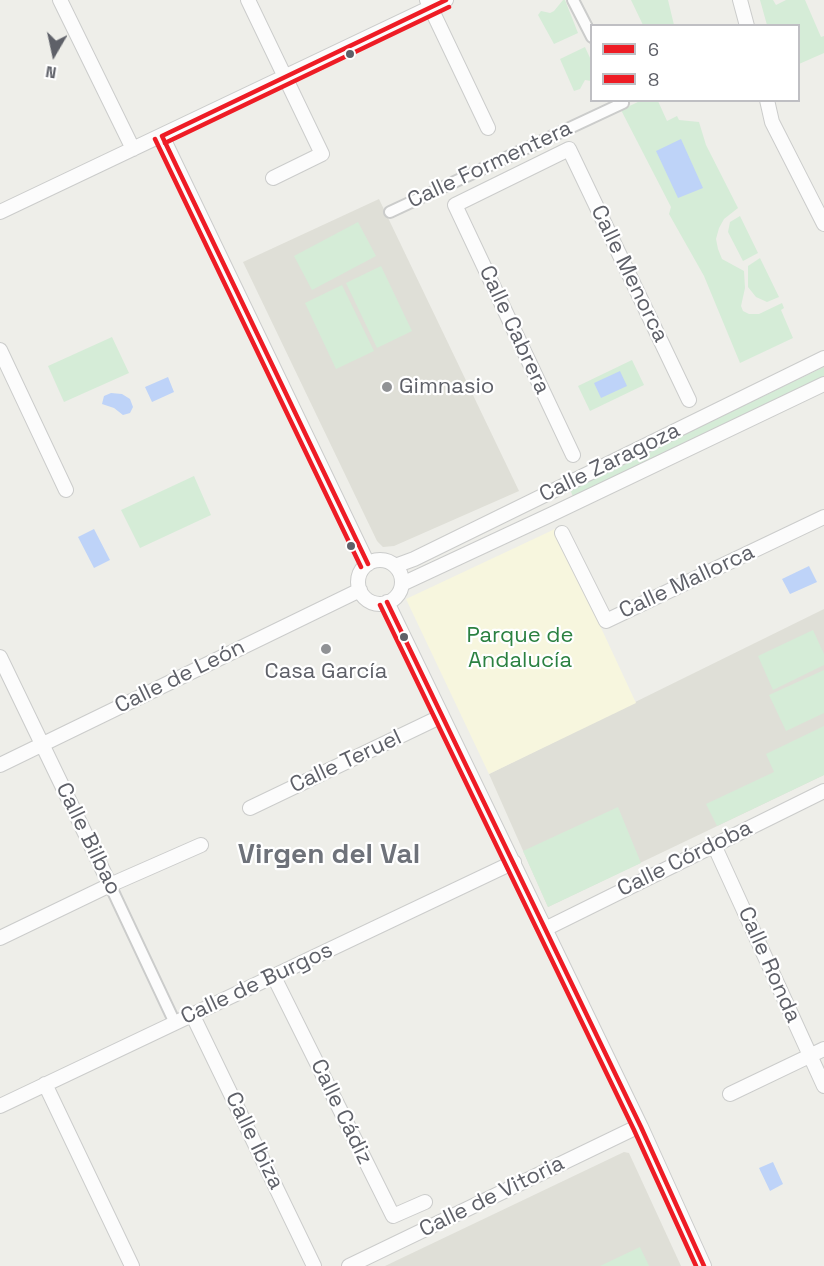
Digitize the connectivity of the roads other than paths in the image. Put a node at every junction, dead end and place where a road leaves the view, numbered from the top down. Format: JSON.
{"nodes":[{"id":1,"x":60,"y":0,"type":"edge"},
{"id":2,"x":249,"y":0,"type":"edge"},
{"id":3,"x":446,"y":0,"type":"edge"},
{"id":4,"x":573,"y":0,"type":"edge"},
{"id":5,"x":740,"y":0,"type":"edge"},
{"id":6,"x":428,"y":4,"type":"edge"},
{"id":7,"x":746,"y":24,"type":"edge"},
{"id":8,"x":590,"y":35,"type":"edge"},
{"id":9,"x":285,"y":77,"type":"junction"},
{"id":10,"x":623,"y":102,"type":"edge"},
{"id":11,"x":767,"y":102,"type":"edge"},
{"id":12,"x":488,"y":128,"type":"dead end"},
{"id":13,"x":162,"y":136,"type":"junction"},
{"id":14,"x":133,"y":149,"type":"junction"},
{"id":15,"x":568,"y":149,"type":"joint"},
{"id":16,"x":273,"y":178,"type":"dead end"},
{"id":17,"x":455,"y":205,"type":"joint"},
{"id":18,"x":0,"y":212,"type":"edge"},
{"id":19,"x":390,"y":212,"type":"dead end"},
{"id":20,"x":824,"y":224,"type":"edge"},
{"id":21,"x":0,"y":350,"type":"edge"},
{"id":22,"x":824,"y":358,"type":"edge"},
{"id":23,"x":824,"y":384,"type":"edge"},
{"id":24,"x":689,"y":400,"type":"dead end"},
{"id":25,"x":573,"y":455,"type":"dead end"},
{"id":26,"x":66,"y":490,"type":"dead end"},
{"id":27,"x":824,"y":517,"type":"edge"},
{"id":28,"x":562,"y":533,"type":"dead end"},
{"id":29,"x":368,"y":564,"type":"junction"},
{"id":30,"x":395,"y":566,"type":"junction"},
{"id":31,"x":402,"y":584,"type":"junction"},
{"id":32,"x":360,"y":590,"type":"junction"},
{"id":33,"x":387,"y":602,"type":"junction"},
{"id":34,"x":0,"y":657,"type":"edge"},
{"id":35,"x":442,"y":716,"type":"junction"},
{"id":36,"x":42,"y":744,"type":"junction"},
{"id":37,"x":0,"y":765,"type":"edge"},
{"id":38,"x":824,"y":791,"type":"edge"},
{"id":39,"x":250,"y":808,"type":"dead end"},
{"id":40,"x":201,"y":844,"type":"dead end"},
{"id":41,"x":714,"y":845,"type":"junction"},
{"id":42,"x":514,"y":862,"type":"junction"},
{"id":43,"x":110,"y":885,"type":"junction"},
{"id":44,"x":545,"y":929,"type":"junction"},
{"id":45,"x":0,"y":938,"type":"edge"},
{"id":46,"x":274,"y":976,"type":"junction"},
{"id":47,"x":193,"y":1016,"type":"junction"},
{"id":48,"x":175,"y":1023,"type":"junction"},
{"id":49,"x":824,"y":1049,"type":"edge"},
{"id":50,"x":810,"y":1056,"type":"junction"},
{"id":51,"x":45,"y":1084,"type":"junction"},
{"id":52,"x":824,"y":1086,"type":"edge"},
{"id":53,"x":730,"y":1094,"type":"dead end"},
{"id":54,"x":0,"y":1106,"type":"edge"},
{"id":55,"x":638,"y":1126,"type":"junction"},
{"id":56,"x":425,"y":1202,"type":"dead end"},
{"id":57,"x":132,"y":1266,"type":"edge"},
{"id":58,"x":314,"y":1266,"type":"edge"},
{"id":59,"x":349,"y":1266,"type":"edge"},
{"id":60,"x":704,"y":1266,"type":"edge"}],
"edges":[{"from":1,"to":14,"type":"street"},
{"from":2,"to":9,"type":"street"},
{"from":3,"to":6,"type":"street"},
{"from":4,"to":8,"type":"street"},
{"from":5,"to":7,"type":"street"},
{"from":6,"to":9,"type":"street"},
{"from":6,"to":12,"type":"street"},
{"from":9,"to":13,"type":"street"},
{"from":9,"to":16,"type":"street"},
{"from":10,"to":19,"type":"street","name":"Calle Formentera"},
{"from":11,"to":20,"type":"street"},
{"from":13,"to":14,"type":"street"},
{"from":13,"to":29,"type":"street"},
{"from":14,"to":18,"type":"street"},
{"from":15,"to":17,"type":"street","name":"Calle Formentera"},
{"from":15,"to":24,"type":"street","name":"Calle Menorca"},
{"from":17,"to":25,"type":"street","name":"Calle Cabrera"},
{"from":21,"to":26,"type":"street"},
{"from":22,"to":30,"type":"street","name":"Calle Zaragoza"},
{"from":23,"to":31,"type":"street","name":"Calle Zaragoza"},
{"from":27,"to":28,"type":"street","name":"Calle Mallorca"},
{"from":29,"to":30,"type":"street"},
{"from":29,"to":32,"type":"street"},
{"from":30,"to":31,"type":"street"},
{"from":31,"to":33,"type":"street"},
{"from":32,"to":33,"type":"street"},
{"from":32,"to":36,"type":"street","name":"Calle de León"},
{"from":33,"to":35,"type":"street"},
{"from":34,"to":36,"type":"street","name":"Calle Bilbao"},
{"from":35,"to":39,"type":"street","name":"Calle Teruel"},
{"from":35,"to":42,"type":"street"},
{"from":36,"to":37,"type":"street","name":"Calle de León"},
{"from":36,"to":43,"type":"street","name":"Calle Bilbao"},
{"from":38,"to":41,"type":"street","name":"Calle Córdoba"},
{"from":40,"to":43,"type":"street"},
{"from":41,"to":44,"type":"street","name":"Calle Córdoba"},
{"from":41,"to":50,"type":"street","name":"Calle Ronda"},
{"from":42,"to":44,"type":"street"},
{"from":42,"to":46,"type":"street","name":"Calle de Burgos"},
{"from":43,"to":45,"type":"street"},
{"from":43,"to":48,"type":"street","name":"Calle Bilbao"},
{"from":44,"to":55,"type":"street"},
{"from":46,"to":47,"type":"street","name":"Calle de Burgos"},
{"from":46,"to":56,"type":"street","name":"Calle Cádiz"},
{"from":47,"to":48,"type":"street","name":"Calle de Burgos"},
{"from":47,"to":58,"type":"street","name":"Calle Ibiza"},
{"from":48,"to":51,"type":"street","name":"Calle de Burgos"},
{"from":49,"to":50,"type":"street"},
{"from":50,"to":52,"type":"street","name":"Calle Ronda"},
{"from":50,"to":53,"type":"street"},
{"from":51,"to":54,"type":"street","name":"Calle de Burgos"},
{"from":51,"to":57,"type":"street"},
{"from":55,"to":59,"type":"street","name":"Calle de Vitoria"},
{"from":55,"to":60,"type":"street"}]}
